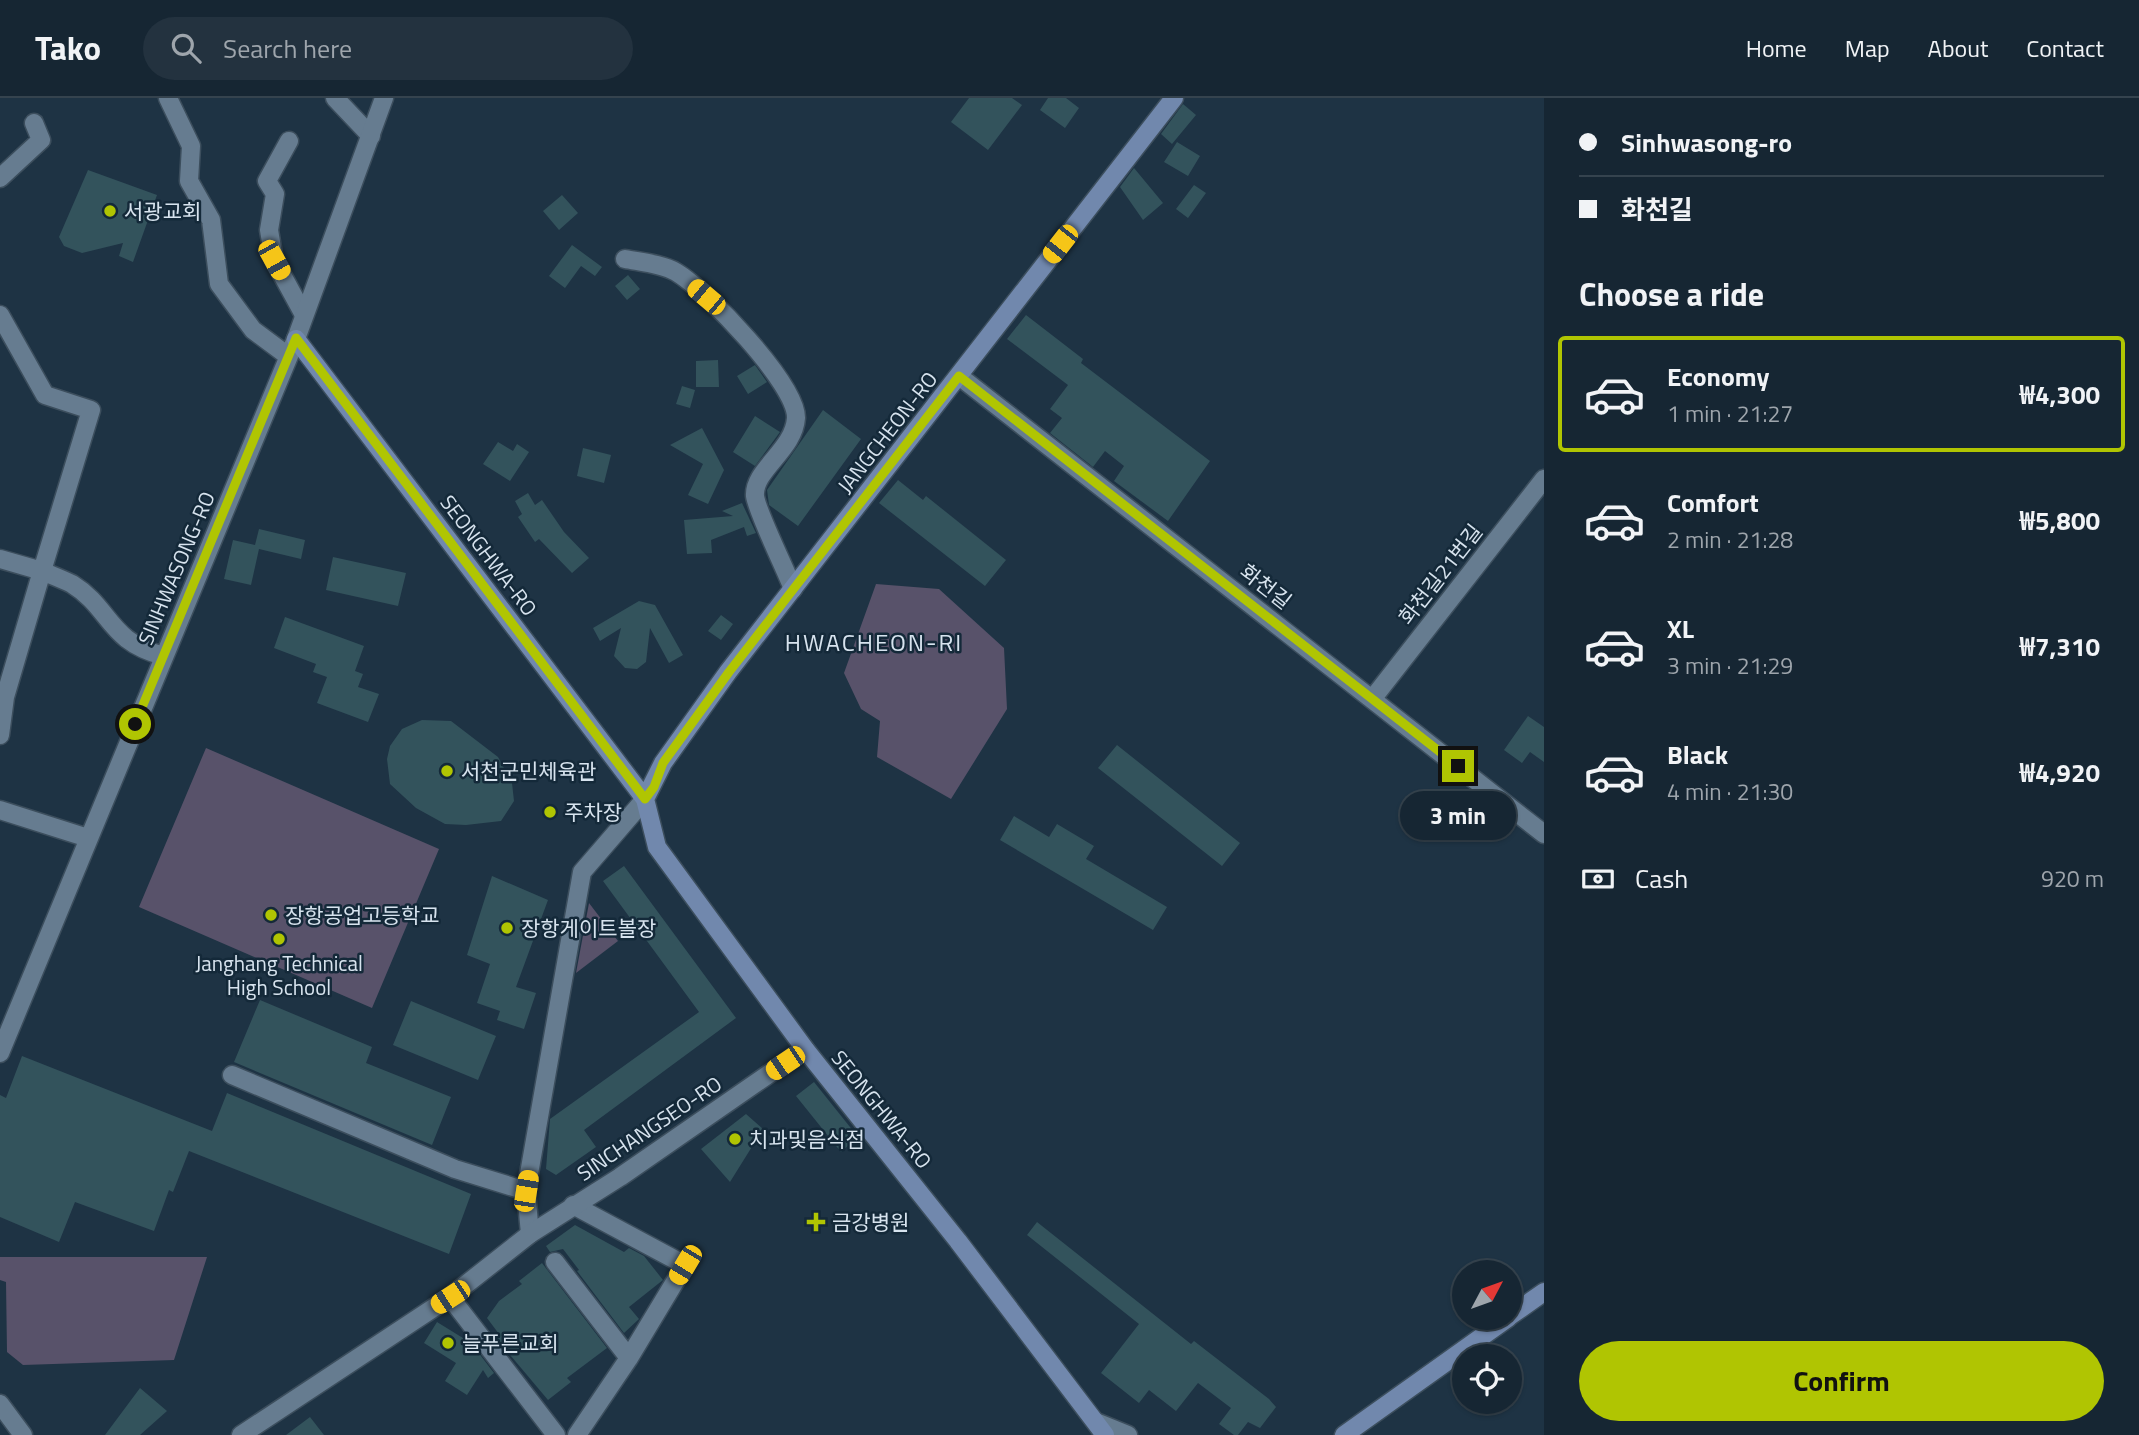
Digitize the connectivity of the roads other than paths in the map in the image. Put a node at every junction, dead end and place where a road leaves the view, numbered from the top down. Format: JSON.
{"nodes":[{"id":1,"x":168,"y":98,"type":"edge"},
{"id":2,"x":335,"y":98,"type":"edge"},
{"id":3,"x":384,"y":98,"type":"edge"},
{"id":4,"x":1174,"y":98,"type":"edge"},
{"id":5,"x":34,"y":123,"type":"dead end"},
{"id":6,"x":371,"y":136,"type":"junction"},
{"id":7,"x":289,"y":141,"type":"dead end"},
{"id":8,"x":0,"y":178,"type":"edge"},
{"id":9,"x":625,"y":259,"type":"dead end"},
{"id":10,"x":0,"y":315,"type":"edge"},
{"id":11,"x":304,"y":315,"type":"junction"},
{"id":12,"x":296,"y":338,"type":"junction"},
{"id":13,"x":288,"y":356,"type":"junction"},
{"id":14,"x":959,"y":376,"type":"junction"},
{"id":15,"x":1544,"y":479,"type":"edge"},
{"id":16,"x":0,"y":559,"type":"edge"},
{"id":17,"x":41,"y":571,"type":"junction"},
{"id":18,"x":793,"y":589,"type":"junction"},
{"id":19,"x":164,"y":656,"type":"junction"},
{"id":20,"x":1373,"y":698,"type":"junction"},
{"id":21,"x":0,"y":735,"type":"edge"},
{"id":22,"x":645,"y":799,"type":"junction"},
{"id":23,"x":0,"y":810,"type":"edge"},
{"id":24,"x":1544,"y":834,"type":"edge"},
{"id":25,"x":88,"y":838,"type":"junction"},
{"id":26,"x":805,"y":1049,"type":"junction"},
{"id":27,"x":0,"y":1053,"type":"edge"},
{"id":28,"x":232,"y":1074,"type":"dead end"},
{"id":29,"x":526,"y":1191,"type":"junction"},
{"id":30,"x":573,"y":1205,"type":"junction"},
{"id":31,"x":530,"y":1234,"type":"junction"},
{"id":32,"x":555,"y":1262,"type":"dead end"},
{"id":33,"x":1544,"y":1292,"type":"edge"},
{"id":34,"x":450,"y":1297,"type":"junction"},
{"id":35,"x":1522,"y":1308,"type":"edge"},
{"id":36,"x":1491,"y":1330,"type":"edge"},
{"id":37,"x":629,"y":1358,"type":"junction"},
{"id":38,"x":0,"y":1404,"type":"edge"},
{"id":39,"x":1101,"y":1428,"type":"edge"},
{"id":40,"x":23,"y":1435,"type":"edge"},
{"id":41,"x":241,"y":1435,"type":"edge"},
{"id":42,"x":556,"y":1435,"type":"edge"},
{"id":43,"x":577,"y":1435,"type":"edge"},
{"id":44,"x":1128,"y":1435,"type":"edge"},
{"id":45,"x":1344,"y":1435,"type":"edge"}],
"edges":[{"from":1,"to":13,"type":"street"},
{"from":2,"to":6,"type":"street"},
{"from":3,"to":6,"type":"street","name":"SINHWASONG-RO"},
{"from":4,"to":14,"type":"main road","name":"JANGCHEON-RO"},
{"from":5,"to":8,"type":"street"},
{"from":6,"to":11,"type":"street","name":"SINHWASONG-RO"},
{"from":7,"to":11,"type":"street"},
{"from":9,"to":18,"type":"street"},
{"from":10,"to":17,"type":"street"},
{"from":11,"to":12,"type":"street","name":"SINHWASONG-RO"},
{"from":12,"to":13,"type":"street","name":"SINHWASONG-RO"},
{"from":12,"to":22,"type":"main road","name":"SEONGHWA-RO"},
{"from":13,"to":19,"type":"street","name":"SINHWASONG-RO"},
{"from":14,"to":18,"type":"main road","name":"JANGCHEON-RO"},
{"from":14,"to":20,"type":"street","name":"화천길"},
{"from":15,"to":20,"type":"street","name":"화천길21번길"},
{"from":16,"to":17,"type":"street"},
{"from":17,"to":19,"type":"street"},
{"from":17,"to":21,"type":"street"},
{"from":18,"to":22,"type":"main road","name":"JANGCHEON-RO"},
{"from":19,"to":25,"type":"street","name":"SINHWASONG-RO"},
{"from":20,"to":24,"type":"street","name":"화천길"},
{"from":22,"to":26,"type":"main road","name":"SEONGHWA-RO"},
{"from":22,"to":29,"type":"street"},
{"from":23,"to":25,"type":"street"},
{"from":25,"to":27,"type":"street","name":"SINHWASONG-RO"},
{"from":26,"to":30,"type":"street","name":"SINCHANGSEO-RO"},
{"from":26,"to":39,"type":"main road","name":"SEONGHWA-RO"},
{"from":28,"to":29,"type":"street"},
{"from":29,"to":31,"type":"street"},
{"from":30,"to":31,"type":"street","name":"SINCHANGSEO-RO"},
{"from":30,"to":37,"type":"street"},
{"from":31,"to":34,"type":"street","name":"SINCHANGSEO-RO"},
{"from":32,"to":37,"type":"street"},
{"from":33,"to":35,"type":"main road"},
{"from":34,"to":41,"type":"street","name":"SINCHANGSEO-RO"},
{"from":34,"to":42,"type":"street"},
{"from":36,"to":45,"type":"main road"},
{"from":37,"to":43,"type":"street"},
{"from":38,"to":40,"type":"street"},
{"from":39,"to":44,"type":"street"}]}
